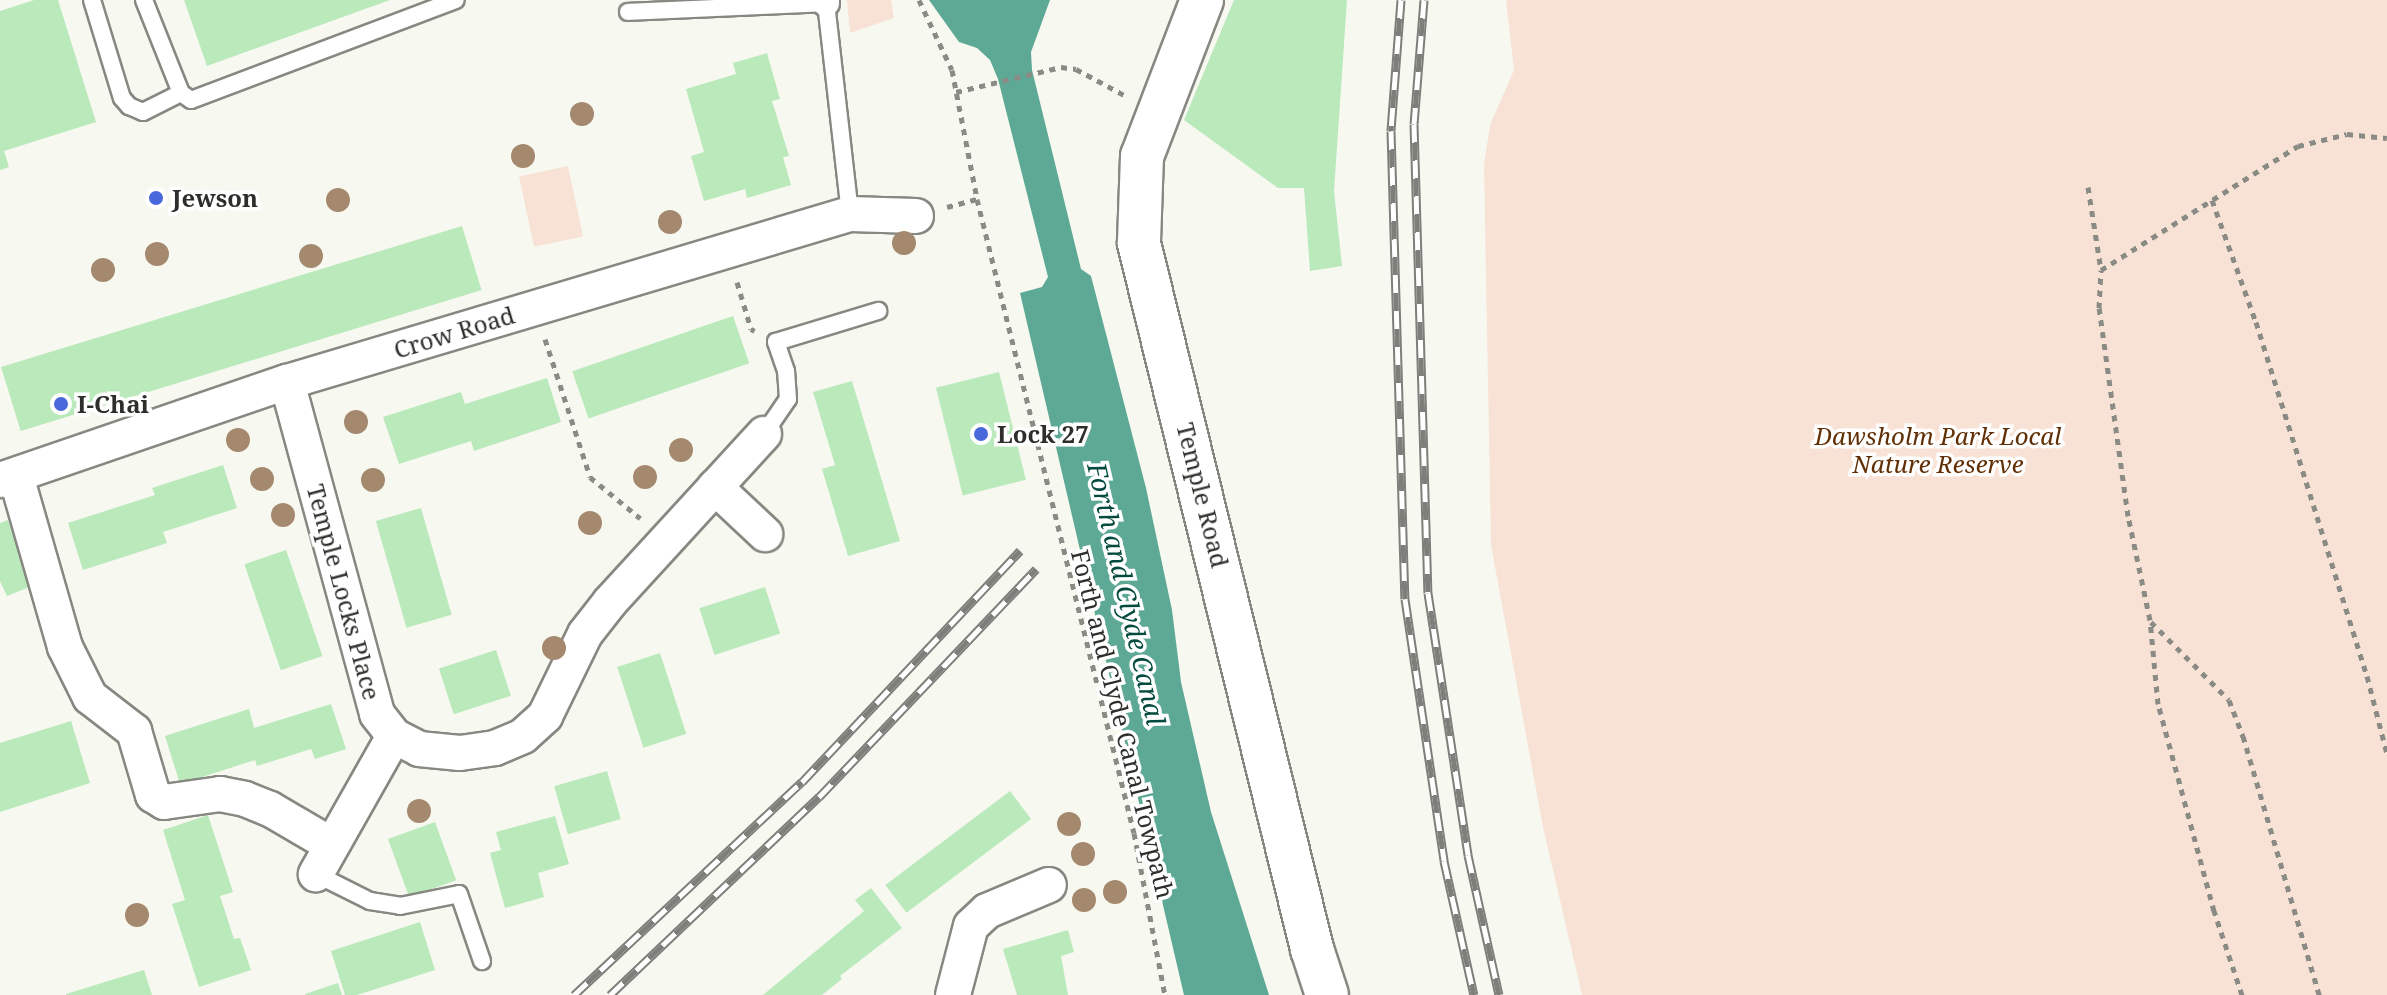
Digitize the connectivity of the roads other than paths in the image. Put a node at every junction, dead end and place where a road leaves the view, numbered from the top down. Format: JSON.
{"nodes":[{"id":1,"x":92,"y":0,"type":"edge"},
{"id":2,"x":144,"y":0,"type":"edge"},
{"id":3,"x":456,"y":0,"type":"edge"},
{"id":4,"x":1202,"y":0,"type":"edge"},
{"id":5,"x":826,"y":2,"type":"edge"},
{"id":6,"x":628,"y":12,"type":"dead end"},
{"id":7,"x":181,"y":93,"type":"junction"},
{"id":8,"x":850,"y":214,"type":"junction"},
{"id":9,"x":916,"y":216,"type":"dead end"},
{"id":10,"x":878,"y":311,"type":"dead end"},
{"id":11,"x":287,"y":382,"type":"junction"},
{"id":12,"x":764,"y":434,"type":"joint"},
{"id":13,"x":8,"y":478,"type":"edge"},
{"id":14,"x":715,"y":487,"type":"junction"},
{"id":15,"x":765,"y":534,"type":"dead end"},
{"id":16,"x":394,"y":736,"type":"junction"},
{"id":17,"x":330,"y":844,"type":"junction"},
{"id":18,"x":316,"y":874,"type":"joint"},
{"id":19,"x":1049,"y":885,"type":"dead end"},
{"id":20,"x":482,"y":961,"type":"dead end"},
{"id":21,"x":953,"y":995,"type":"edge"},
{"id":22,"x":1327,"y":995,"type":"edge"}],
"edges":[{"from":1,"to":7,"type":"lane"},
{"from":2,"to":7,"type":"lane"},
{"from":3,"to":7,"type":"lane"},
{"from":4,"to":22,"type":"street","name":"Temple Road"},
{"from":5,"to":6,"type":"lane"},
{"from":5,"to":8,"type":"lane"},
{"from":8,"to":9,"type":"street","name":"Crow Road"},
{"from":8,"to":11,"type":"street","name":"Crow Road"},
{"from":10,"to":12,"type":"lane"},
{"from":11,"to":13,"type":"street","name":"Crow Road"},
{"from":11,"to":16,"type":"street","name":"Temple Locks Place"},
{"from":12,"to":14,"type":"street"},
{"from":13,"to":17,"type":"street"},
{"from":14,"to":15,"type":"street"},
{"from":14,"to":16,"type":"street"},
{"from":16,"to":17,"type":"street"},
{"from":17,"to":18,"type":"street"},
{"from":18,"to":20,"type":"lane"},
{"from":19,"to":21,"type":"street"}]}
